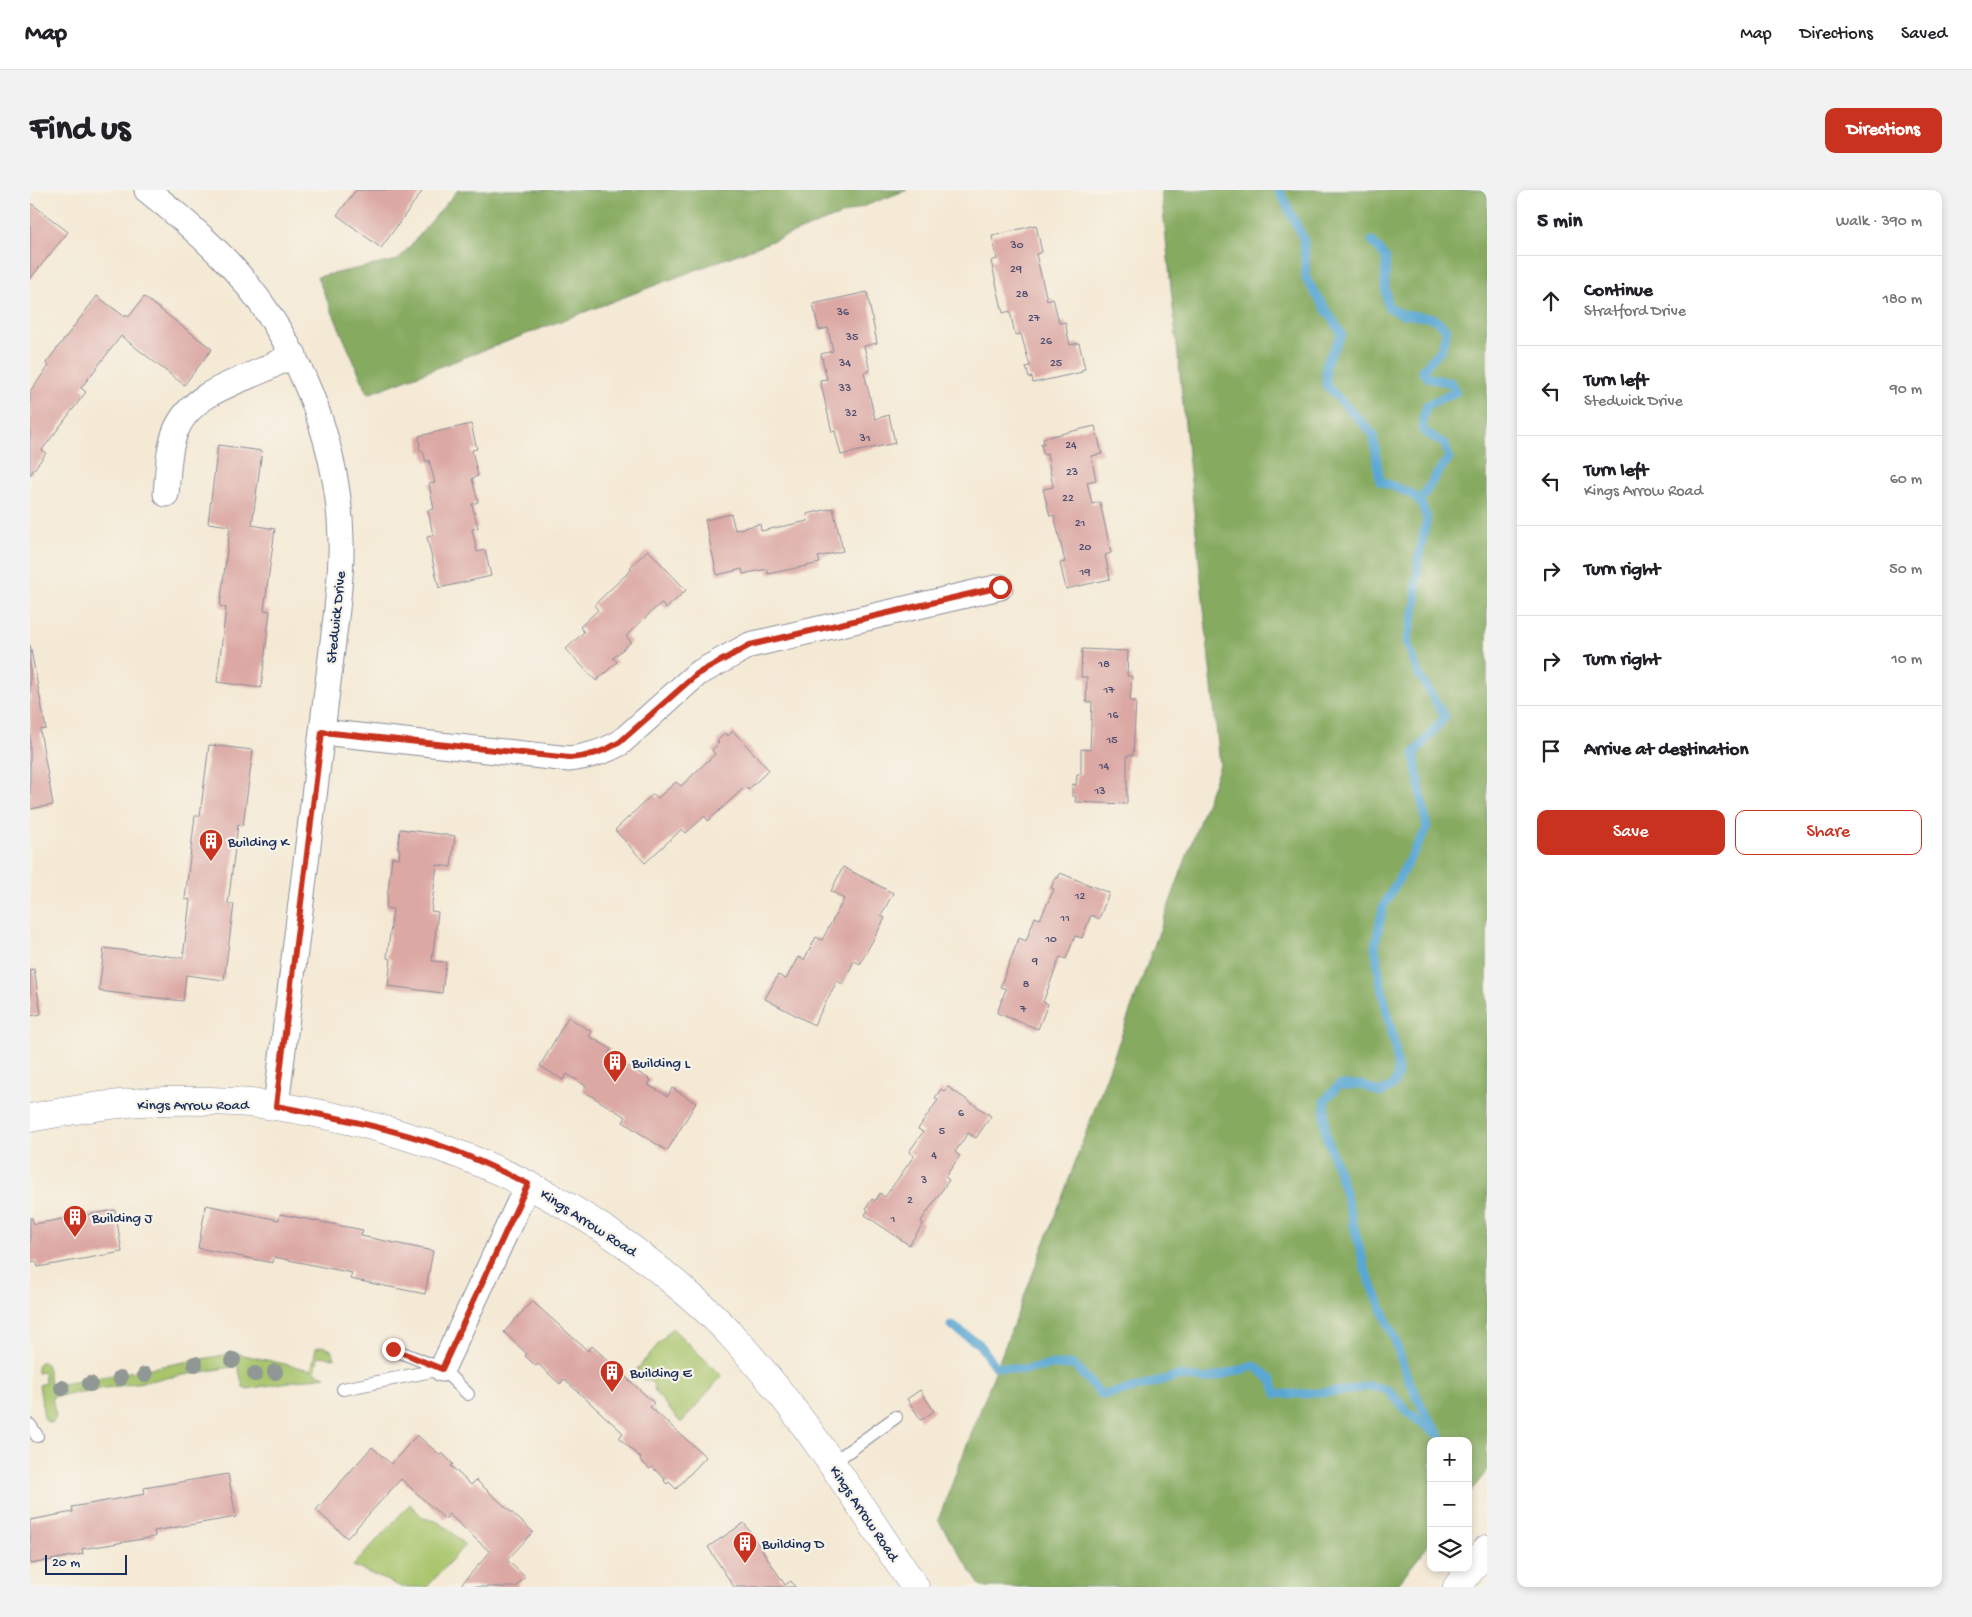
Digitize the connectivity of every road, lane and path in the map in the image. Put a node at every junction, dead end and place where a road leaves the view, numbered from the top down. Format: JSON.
{"nodes":[{"id":1,"x":147,"y":190,"type":"edge"},
{"id":2,"x":294,"y":355,"type":"junction"},
{"id":3,"x":166,"y":494,"type":"dead end"},
{"id":4,"x":1000,"y":587,"type":"dead end"},
{"id":5,"x":322,"y":732,"type":"junction"},
{"id":6,"x":276,"y":1106,"type":"junction"},
{"id":7,"x":30,"y":1118,"type":"edge"},
{"id":8,"x":528,"y":1184,"type":"junction"},
{"id":9,"x":393,"y":1349,"type":"dead end"},
{"id":10,"x":442,"y":1369,"type":"junction"},
{"id":11,"x":344,"y":1389,"type":"dead end"},
{"id":12,"x":468,"y":1394,"type":"dead end"},
{"id":13,"x":896,"y":1417,"type":"dead end"},
{"id":14,"x":30,"y":1425,"type":"edge"},
{"id":15,"x":37,"y":1436,"type":"dead end"},
{"id":16,"x":831,"y":1464,"type":"junction"},
{"id":17,"x":1487,"y":1549,"type":"edge"},
{"id":18,"x":915,"y":1587,"type":"edge"},
{"id":19,"x":1457,"y":1587,"type":"edge"}],
"edges":[{"from":1,"to":2,"type":"street","name":"Stedwick Drive"},
{"from":2,"to":3,"type":"street"},
{"from":2,"to":5,"type":"street","name":"Stedwick Drive"},
{"from":4,"to":5,"type":"street"},
{"from":5,"to":6,"type":"street","name":"Stedwick Drive"},
{"from":6,"to":7,"type":"street","name":"Kings Arrow Road"},
{"from":6,"to":8,"type":"street","name":"Kings Arrow Road"},
{"from":8,"to":10,"type":"street"},
{"from":8,"to":16,"type":"street","name":"Kings Arrow Road"},
{"from":9,"to":10,"type":"lane"},
{"from":10,"to":11,"type":"lane"},
{"from":10,"to":12,"type":"lane"},
{"from":13,"to":16,"type":"lane"},
{"from":14,"to":15,"type":"lane"},
{"from":16,"to":18,"type":"street","name":"Kings Arrow Road"},
{"from":17,"to":19,"type":"street"}]}
